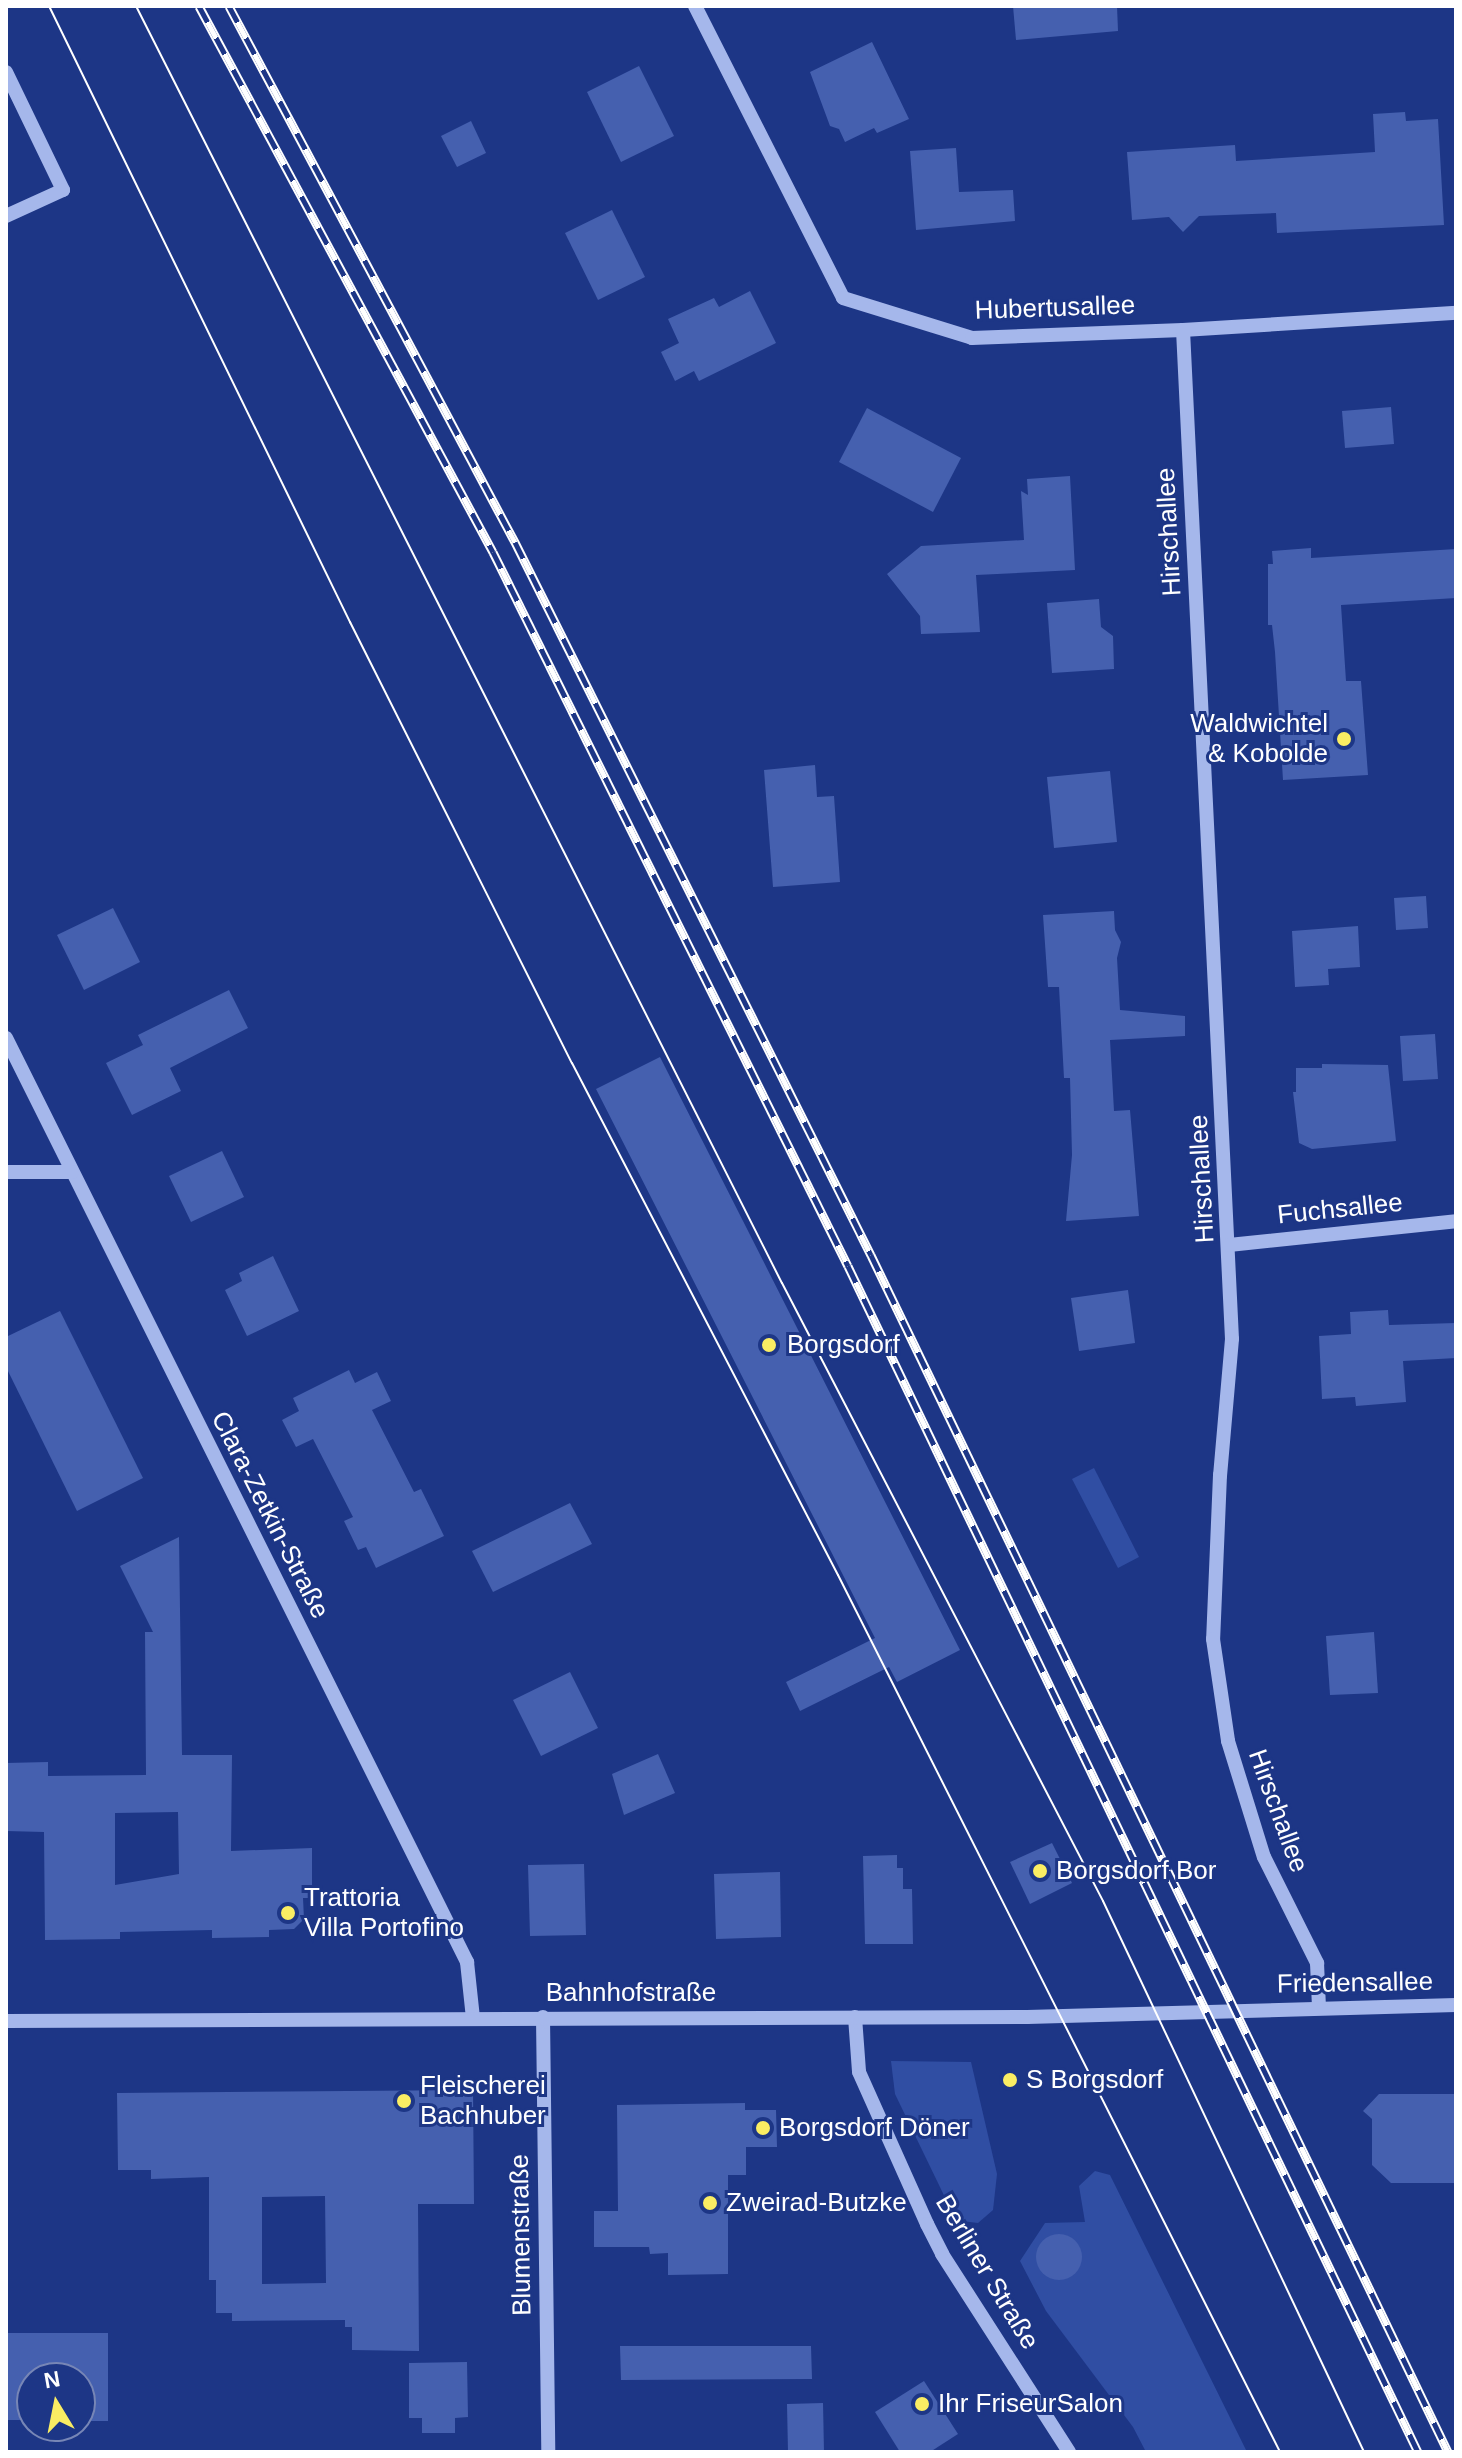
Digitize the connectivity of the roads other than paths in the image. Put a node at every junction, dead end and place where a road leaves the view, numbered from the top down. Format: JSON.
{"nodes":[{"id":1,"x":695,"y":6,"type":"edge"},
{"id":2,"x":6,"y":72,"type":"edge"},
{"id":3,"x":6,"y":216,"type":"edge"},
{"id":4,"x":1456,"y":313,"type":"edge"},
{"id":5,"x":1183,"y":330,"type":"junction"},
{"id":6,"x":6,"y":1038,"type":"edge"},
{"id":7,"x":6,"y":1172,"type":"edge"},
{"id":8,"x":72,"y":1172,"type":"junction"},
{"id":9,"x":1456,"y":1221,"type":"edge"},
{"id":10,"x":1229,"y":1245,"type":"junction"},
{"id":11,"x":1456,"y":2005,"type":"edge"},
{"id":12,"x":1319,"y":2007,"type":"junction"},
{"id":13,"x":1256,"y":2009,"type":"joint"},
{"id":14,"x":543,"y":2017,"type":"junction"},
{"id":15,"x":855,"y":2017,"type":"junction"},
{"id":16,"x":473,"y":2018,"type":"junction"},
{"id":17,"x":6,"y":2021,"type":"edge"},
{"id":18,"x":548,"y":2452,"type":"edge"},
{"id":19,"x":1069,"y":2452,"type":"edge"}],
"edges":[{"from":1,"to":5,"type":"street","name":"Hubertusallee"},
{"from":2,"to":3,"type":"street"},
{"from":4,"to":5,"type":"street","name":"Hubertusallee"},
{"from":5,"to":10,"type":"street","name":"Hirschallee"},
{"from":6,"to":8,"type":"street","name":"Clara-Zetkin-Straße"},
{"from":7,"to":8,"type":"street"},
{"from":8,"to":16,"type":"street","name":"Clara-Zetkin-Straße"},
{"from":9,"to":10,"type":"street","name":"Fuchsallee"},
{"from":10,"to":12,"type":"street","name":"Hirschallee"},
{"from":11,"to":12,"type":"street","name":"Friedensallee"},
{"from":12,"to":13,"type":"street","name":"Friedensallee"},
{"from":13,"to":15,"type":"street","name":"Bahnhofstraße"},
{"from":14,"to":15,"type":"street","name":"Bahnhofstraße"},
{"from":14,"to":16,"type":"street","name":"Bahnhofstraße"},
{"from":14,"to":18,"type":"street","name":"Blumenstraße"},
{"from":15,"to":19,"type":"street","name":"Berliner Straße"},
{"from":16,"to":17,"type":"street","name":"Bahnhofstraße"}]}
